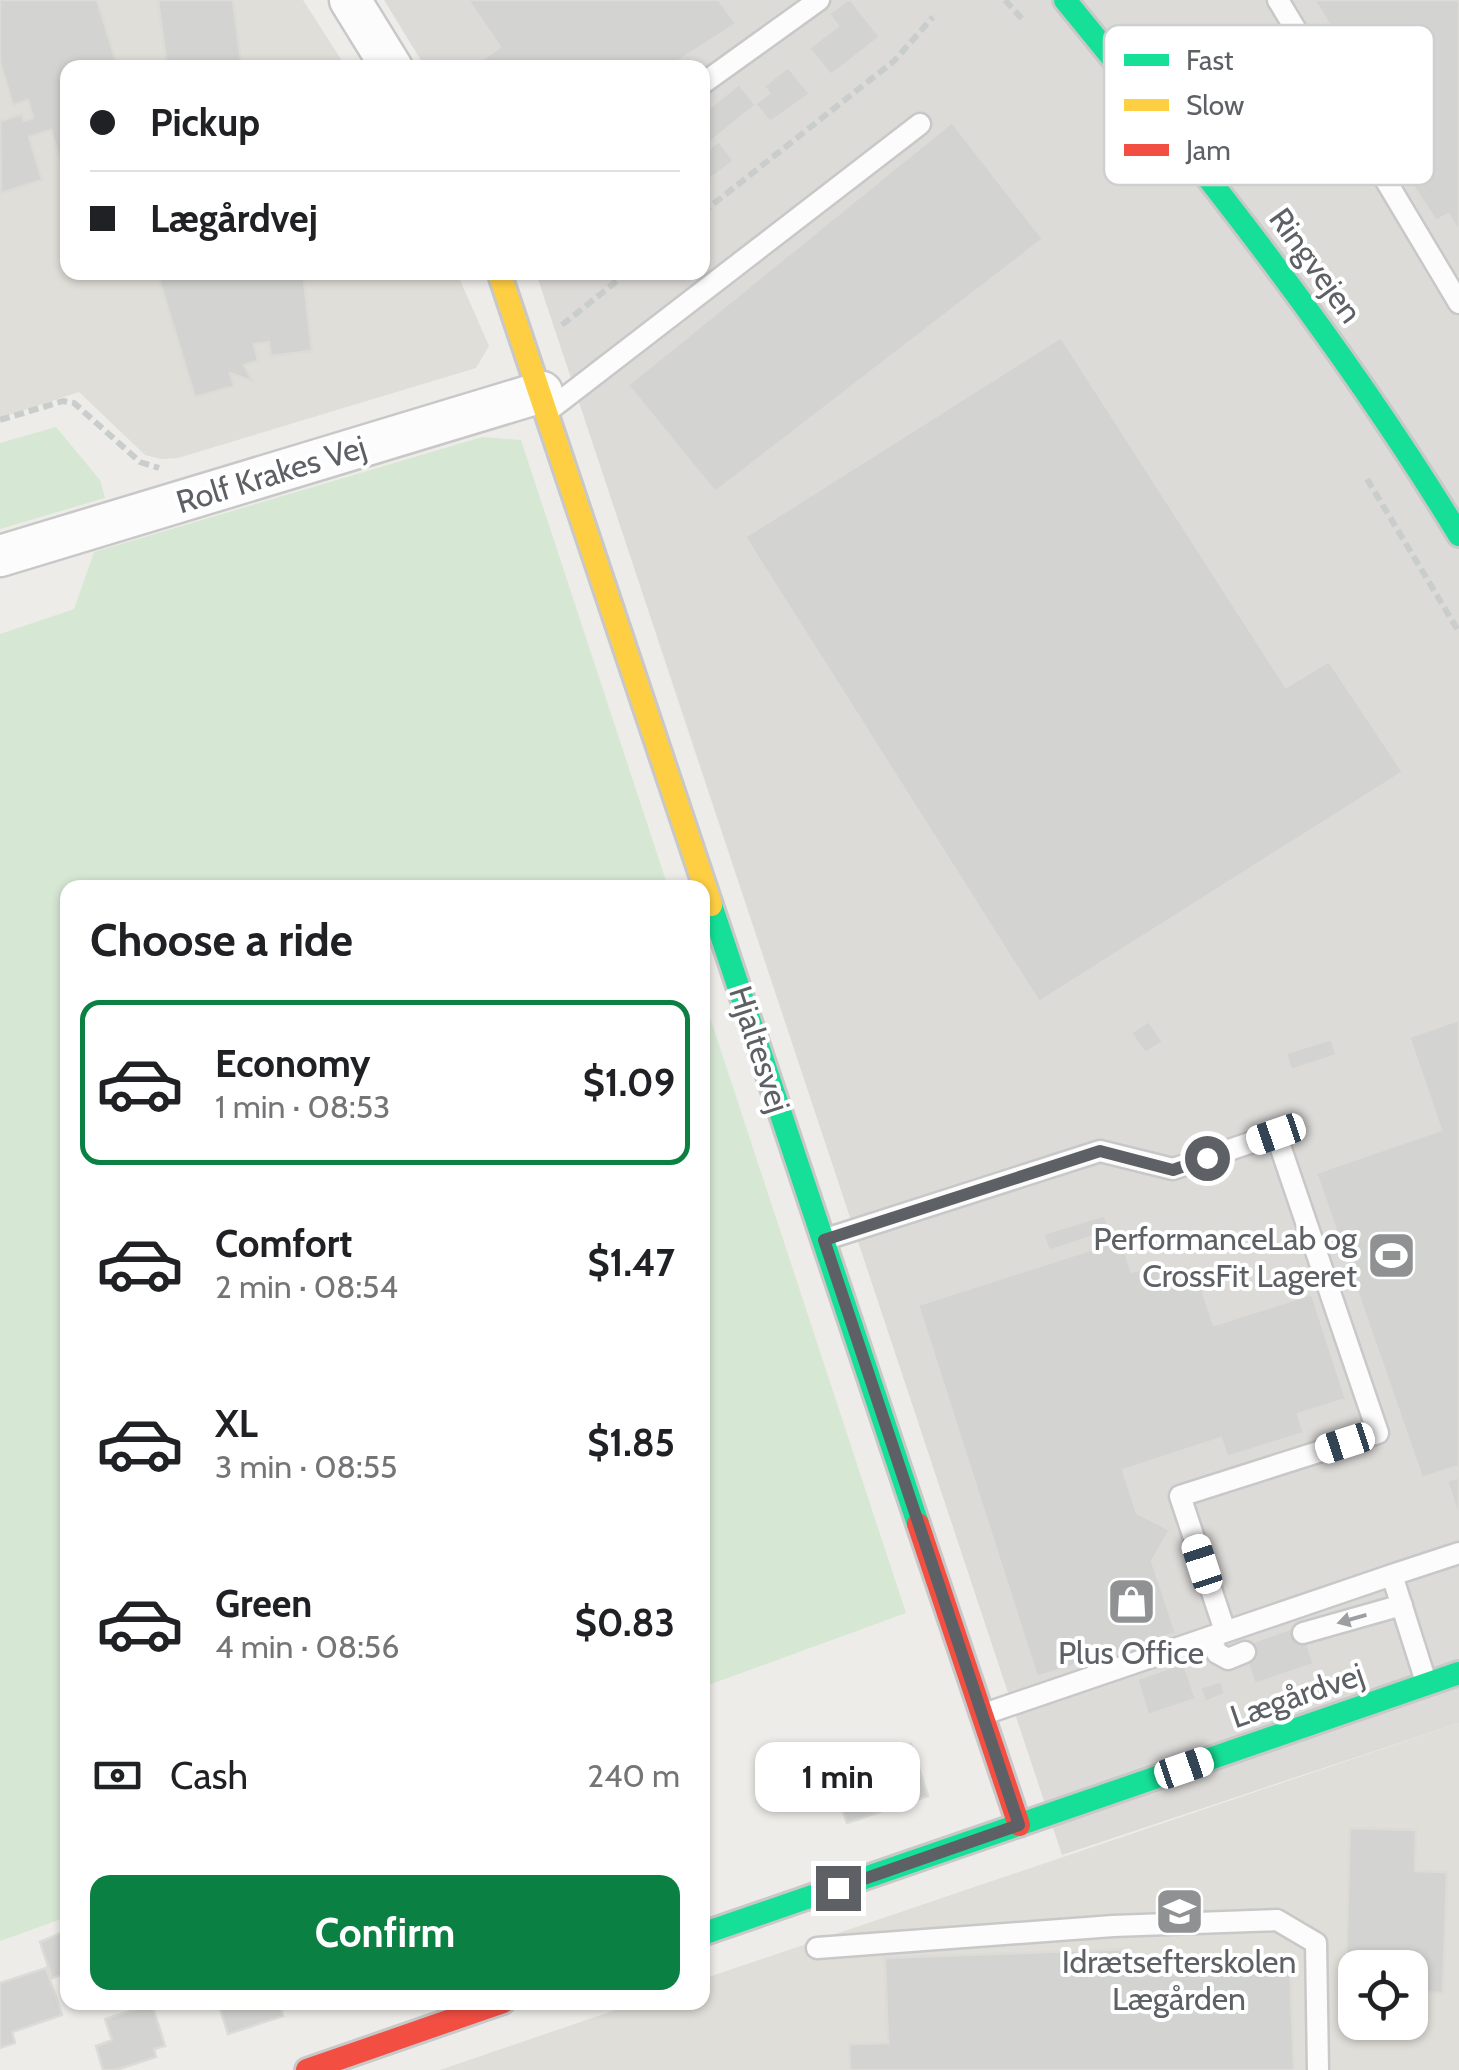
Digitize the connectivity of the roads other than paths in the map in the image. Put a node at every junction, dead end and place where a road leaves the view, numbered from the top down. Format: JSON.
{"nodes":[{"id":1,"x":350,"y":0,"type":"edge"},
{"id":2,"x":819,"y":0,"type":"edge"},
{"id":3,"x":1065,"y":0,"type":"edge"},
{"id":4,"x":1278,"y":0,"type":"edge"},
{"id":5,"x":1293,"y":25,"type":"edge"},
{"id":6,"x":1104,"y":48,"type":"edge"},
{"id":7,"x":387,"y":60,"type":"edge"},
{"id":8,"x":710,"y":78,"type":"edge"},
{"id":9,"x":920,"y":124,"type":"dead end"},
{"id":10,"x":1216,"y":185,"type":"edge"},
{"id":11,"x":1389,"y":185,"type":"edge"},
{"id":12,"x":502,"y":280,"type":"edge"},
{"id":13,"x":710,"y":280,"type":"edge"},
{"id":14,"x":710,"y":280,"type":"edge"},
{"id":15,"x":1459,"y":303,"type":"edge"},
{"id":16,"x":545,"y":402,"type":"junction"},
{"id":17,"x":1459,"y":536,"type":"edge"},
{"id":18,"x":0,"y":556,"type":"edge"},
{"id":19,"x":704,"y":880,"type":"edge"},
{"id":20,"x":710,"y":898,"type":"edge"},
{"id":21,"x":824,"y":1240,"type":"junction"},
{"id":22,"x":1459,"y":1554,"type":"edge"},
{"id":23,"x":1392,"y":1576,"type":"junction"},
{"id":24,"x":1402,"y":1604,"type":"junction"},
{"id":25,"x":1304,"y":1633,"type":"dead end"},
{"id":26,"x":1218,"y":1634,"type":"junction"},
{"id":27,"x":1244,"y":1652,"type":"dead end"},
{"id":28,"x":1459,"y":1673,"type":"edge"},
{"id":29,"x":1427,"y":1685,"type":"junction"},
{"id":30,"x":984,"y":1714,"type":"junction"},
{"id":31,"x":1019,"y":1825,"type":"junction"},
{"id":32,"x":710,"y":1931,"type":"edge"},
{"id":33,"x":817,"y":1948,"type":"dead end"},
{"id":34,"x":480,"y":2010,"type":"edge"},
{"id":35,"x":307,"y":2070,"type":"edge"},
{"id":36,"x":1318,"y":2070,"type":"edge"}],
"edges":[{"from":1,"to":7,"type":"street"},
{"from":2,"to":8,"type":"lane"},
{"from":3,"to":6,"type":"street","name":"Ringvejen"},
{"from":4,"to":5,"type":"lane"},
{"from":9,"to":14,"type":"lane"},
{"from":10,"to":17,"type":"street","name":"Ringvejen"},
{"from":11,"to":15,"type":"lane"},
{"from":12,"to":16,"type":"street","name":"Hjaltesvej"},
{"from":13,"to":16,"type":"lane"},
{"from":16,"to":18,"type":"street","name":"Rolf Krakes Vej"},
{"from":16,"to":19,"type":"street","name":"Hjaltesvej"},
{"from":20,"to":21,"type":"street","name":"Hjaltesvej"},
{"from":21,"to":26,"type":"lane"},
{"from":21,"to":30,"type":"street","name":"Hjaltesvej"},
{"from":22,"to":23,"type":"lane"},
{"from":23,"to":24,"type":"lane"},
{"from":23,"to":26,"type":"lane"},
{"from":24,"to":25,"type":"lane","one_way":true},
{"from":24,"to":29,"type":"lane"},
{"from":26,"to":27,"type":"lane"},
{"from":26,"to":30,"type":"lane"},
{"from":28,"to":29,"type":"street","name":"Lægårdvej"},
{"from":29,"to":31,"type":"street","name":"Lægårdvej"},
{"from":30,"to":31,"type":"street","name":"Hjaltesvej"},
{"from":31,"to":32,"type":"street","name":"Lægårdvej"},
{"from":33,"to":36,"type":"lane"},
{"from":34,"to":35,"type":"street"}]}
